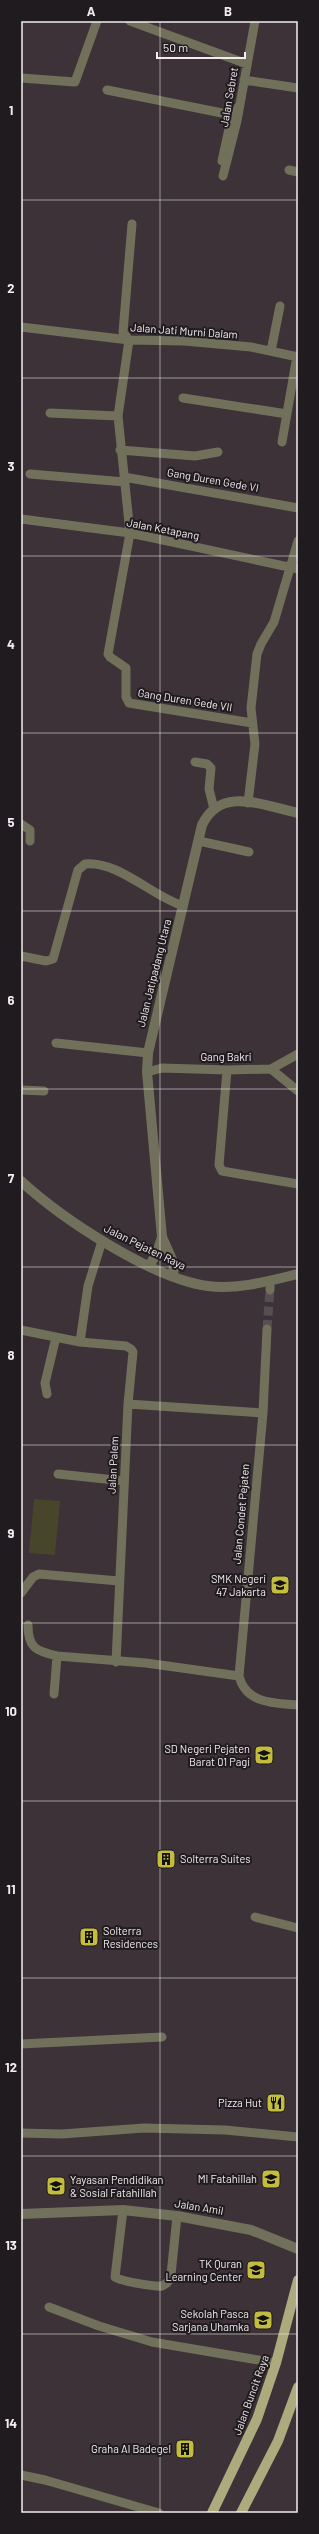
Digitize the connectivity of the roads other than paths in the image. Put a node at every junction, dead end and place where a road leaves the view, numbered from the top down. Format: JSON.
{"nodes":[{"id":1,"x":97,"y":21,"type":"edge"},
{"id":2,"x":130,"y":21,"type":"edge"},
{"id":3,"x":255,"y":21,"type":"edge"},
{"id":4,"x":247,"y":64,"type":"junction"},
{"id":5,"x":21,"y":78,"type":"edge"},
{"id":6,"x":244,"y":80,"type":"junction"},
{"id":7,"x":298,"y":88,"type":"edge"},
{"id":8,"x":107,"y":90,"type":"dead end"},
{"id":9,"x":240,"y":105,"type":"junction"},
{"id":10,"x":232,"y":115,"type":"junction"},
{"id":11,"x":222,"y":161,"type":"dead end"},
{"id":12,"x":223,"y":176,"type":"dead end"},
{"id":13,"x":132,"y":224,"type":"dead end"},
{"id":14,"x":280,"y":306,"type":"dead end"},
{"id":15,"x":21,"y":327,"type":"edge"},
{"id":16,"x":129,"y":340,"type":"junction"},
{"id":17,"x":271,"y":351,"type":"junction"},
{"id":18,"x":298,"y":356,"type":"edge"},
{"id":19,"x":183,"y":398,"type":"dead end"},
{"id":20,"x":50,"y":413,"type":"dead end"},
{"id":21,"x":287,"y":414,"type":"junction"},
{"id":22,"x":118,"y":416,"type":"junction"},
{"id":23,"x":282,"y":442,"type":"dead end"},
{"id":24,"x":120,"y":450,"type":"junction"},
{"id":25,"x":218,"y":452,"type":"dead end"},
{"id":26,"x":30,"y":474,"type":"dead end"},
{"id":27,"x":125,"y":480,"type":"junction"},
{"id":28,"x":298,"y":508,"type":"edge"},
{"id":29,"x":21,"y":520,"type":"edge"},
{"id":30,"x":130,"y":533,"type":"junction"},
{"id":31,"x":298,"y":541,"type":"edge"},
{"id":32,"x":295,"y":568,"type":"edge"},
{"id":33,"x":252,"y":723,"type":"junction"},
{"id":34,"x":195,"y":762,"type":"dead end"},
{"id":35,"x":248,"y":803,"type":"junction"},
{"id":36,"x":214,"y":809,"type":"junction"},
{"id":37,"x":298,"y":813,"type":"edge"},
{"id":38,"x":21,"y":824,"type":"edge"},
{"id":39,"x":30,"y":841,"type":"dead end"},
{"id":40,"x":199,"y":841,"type":"junction"},
{"id":41,"x":249,"y":852,"type":"dead end"},
{"id":42,"x":183,"y":906,"type":"junction"},
{"id":43,"x":21,"y":956,"type":"edge"},
{"id":44,"x":56,"y":1043,"type":"dead end"},
{"id":45,"x":148,"y":1053,"type":"junction"},
{"id":46,"x":298,"y":1054,"type":"edge"},
{"id":47,"x":271,"y":1068,"type":"junction"},
{"id":48,"x":228,"y":1070,"type":"junction"},
{"id":49,"x":147,"y":1072,"type":"junction"},
{"id":50,"x":21,"y":1090,"type":"edge"},
{"id":51,"x":298,"y":1090,"type":"edge"},
{"id":52,"x":44,"y":1091,"type":"dead end"},
{"id":53,"x":21,"y":1181,"type":"edge"},
{"id":54,"x":298,"y":1184,"type":"edge"},
{"id":55,"x":162,"y":1237,"type":"junction"},
{"id":56,"x":102,"y":1241,"type":"junction"},
{"id":57,"x":149,"y":1266,"type":"junction"},
{"id":58,"x":298,"y":1274,"type":"edge"},
{"id":59,"x":174,"y":1276,"type":"junction"},
{"id":60,"x":21,"y":1330,"type":"edge"},
{"id":61,"x":267,"y":1330,"type":"tunnel mouth"},
{"id":62,"x":56,"y":1337,"type":"junction"},
{"id":63,"x":80,"y":1342,"type":"junction"},
{"id":64,"x":47,"y":1394,"type":"dead end"},
{"id":65,"x":128,"y":1404,"type":"junction"},
{"id":66,"x":263,"y":1413,"type":"junction"},
{"id":67,"x":58,"y":1474,"type":"dead end"},
{"id":68,"x":124,"y":1481,"type":"junction"},
{"id":69,"x":119,"y":1581,"type":"junction"},
{"id":70,"x":21,"y":1594,"type":"edge"},
{"id":71,"x":28,"y":1625,"type":"dead end"},
{"id":72,"x":57,"y":1656,"type":"junction"},
{"id":73,"x":116,"y":1662,"type":"junction"},
{"id":74,"x":239,"y":1676,"type":"junction"},
{"id":75,"x":54,"y":1694,"type":"dead end"},
{"id":76,"x":298,"y":1705,"type":"edge"},
{"id":77,"x":255,"y":1917,"type":"dead end"},
{"id":78,"x":298,"y":1928,"type":"edge"},
{"id":79,"x":162,"y":2037,"type":"dead end"},
{"id":80,"x":21,"y":2044,"type":"edge"},
{"id":81,"x":21,"y":2133,"type":"edge"},
{"id":82,"x":298,"y":2137,"type":"edge"},
{"id":83,"x":123,"y":2210,"type":"junction"},
{"id":84,"x":21,"y":2214,"type":"edge"},
{"id":85,"x":178,"y":2216,"type":"junction"},
{"id":86,"x":298,"y":2248,"type":"edge"},
{"id":87,"x":298,"y":2280,"type":"edge"},
{"id":88,"x":49,"y":2308,"type":"dead end"},
{"id":89,"x":276,"y":2363,"type":"junction"},
{"id":90,"x":298,"y":2388,"type":"edge"},
{"id":91,"x":21,"y":2475,"type":"edge"},
{"id":92,"x":159,"y":2513,"type":"edge"},
{"id":93,"x":212,"y":2513,"type":"edge"},
{"id":94,"x":241,"y":2513,"type":"edge"}],
"edges":[{"from":1,"to":5,"type":"street"},
{"from":2,"to":4,"type":"street"},
{"from":3,"to":4,"type":"street","name":"Jalan Sebret"},
{"from":4,"to":6,"type":"street","name":"Jalan Sebret"},
{"from":6,"to":7,"type":"street"},
{"from":6,"to":9,"type":"street","name":"Jalan Sebret"},
{"from":8,"to":10,"type":"street"},
{"from":9,"to":10,"type":"street"},
{"from":9,"to":12,"type":"street","name":"Jalan Sebret"},
{"from":10,"to":11,"type":"street"},
{"from":13,"to":16,"type":"street"},
{"from":14,"to":17,"type":"street"},
{"from":15,"to":16,"type":"street","name":"Jalan Jati Murni Dalam"},
{"from":16,"to":17,"type":"street","name":"Jalan Jati Murni Dalam"},
{"from":16,"to":22,"type":"street"},
{"from":17,"to":18,"type":"street","name":"Jalan Jati Murni Dalam"},
{"from":18,"to":21,"type":"street"},
{"from":19,"to":21,"type":"street"},
{"from":20,"to":22,"type":"street"},
{"from":21,"to":23,"type":"street"},
{"from":22,"to":24,"type":"street"},
{"from":24,"to":25,"type":"street"},
{"from":24,"to":27,"type":"street"},
{"from":26,"to":27,"type":"street","name":"Gang Duren Gede VI"},
{"from":27,"to":28,"type":"street","name":"Gang Duren Gede VI"},
{"from":27,"to":30,"type":"street"},
{"from":29,"to":30,"type":"street","name":"Jalan Ketapang"},
{"from":30,"to":32,"type":"street","name":"Jalan Ketapang"},
{"from":30,"to":33,"type":"street","name":"Gang Duren Gede VII"},
{"from":31,"to":32,"type":"street"},
{"from":32,"to":33,"type":"street"},
{"from":33,"to":35,"type":"street"},
{"from":34,"to":36,"type":"street"},
{"from":35,"to":36,"type":"street"},
{"from":35,"to":37,"type":"street"},
{"from":36,"to":40,"type":"street","name":"Jalan Jatipadang Utara"},
{"from":38,"to":39,"type":"street"},
{"from":40,"to":41,"type":"street"},
{"from":40,"to":42,"type":"street","name":"Jalan Jatipadang Utara"},
{"from":42,"to":43,"type":"street"},
{"from":42,"to":45,"type":"street","name":"Jalan Jatipadang Utara"},
{"from":44,"to":45,"type":"street"},
{"from":45,"to":49,"type":"street","name":"Jalan Jatipadang Utara"},
{"from":46,"to":47,"type":"street"},
{"from":47,"to":48,"type":"street","name":"Gang Bakri"},
{"from":47,"to":51,"type":"street"},
{"from":48,"to":49,"type":"street","name":"Gang Bakri"},
{"from":48,"to":54,"type":"street"},
{"from":49,"to":55,"type":"street","name":"Jalan Jatipadang Utara"},
{"from":50,"to":52,"type":"street"},
{"from":53,"to":56,"type":"street","name":"Jalan Pejaten Raya"},
{"from":55,"to":57,"type":"street","name":"Jalan Jatipadang Utara"},
{"from":55,"to":59,"type":"street","name":"Jalan Jatipadang Utara"},
{"from":56,"to":57,"type":"street","name":"Jalan Pejaten Raya"},
{"from":56,"to":63,"type":"street"},
{"from":57,"to":59,"type":"street","name":"Jalan Pejaten Raya"},
{"from":58,"to":59,"type":"street","name":"Jalan Pejaten Raya"},
{"from":60,"to":62,"type":"street"},
{"from":61,"to":66,"type":"street","name":"Jalan Condet Pejaten"},
{"from":62,"to":63,"type":"street"},
{"from":62,"to":64,"type":"street"},
{"from":63,"to":65,"type":"street","name":"Jalan Palem"},
{"from":65,"to":66,"type":"street"},
{"from":65,"to":68,"type":"street","name":"Jalan Palem"},
{"from":66,"to":74,"type":"street","name":"Jalan Condet Pejaten"},
{"from":67,"to":68,"type":"street"},
{"from":68,"to":69,"type":"street","name":"Jalan Palem"},
{"from":69,"to":70,"type":"street"},
{"from":69,"to":73,"type":"street","name":"Jalan Palem"},
{"from":71,"to":72,"type":"street"},
{"from":72,"to":73,"type":"street"},
{"from":72,"to":75,"type":"street"},
{"from":73,"to":74,"type":"street"},
{"from":74,"to":76,"type":"street"},
{"from":77,"to":78,"type":"street"},
{"from":79,"to":80,"type":"street"},
{"from":81,"to":82,"type":"street"},
{"from":83,"to":84,"type":"street","name":"Jalan Amil"},
{"from":83,"to":85,"type":"street","name":"Jalan Amil"},
{"from":83,"to":85,"type":"street"},
{"from":85,"to":86,"type":"street","name":"Jalan Amil"},
{"from":87,"to":89,"type":"main road","name":"Jalan Buncit Raya"},
{"from":88,"to":89,"type":"street"},
{"from":89,"to":93,"type":"main road","name":"Jalan Buncit Raya"},
{"from":90,"to":94,"type":"main road"},
{"from":91,"to":92,"type":"street"}]}
